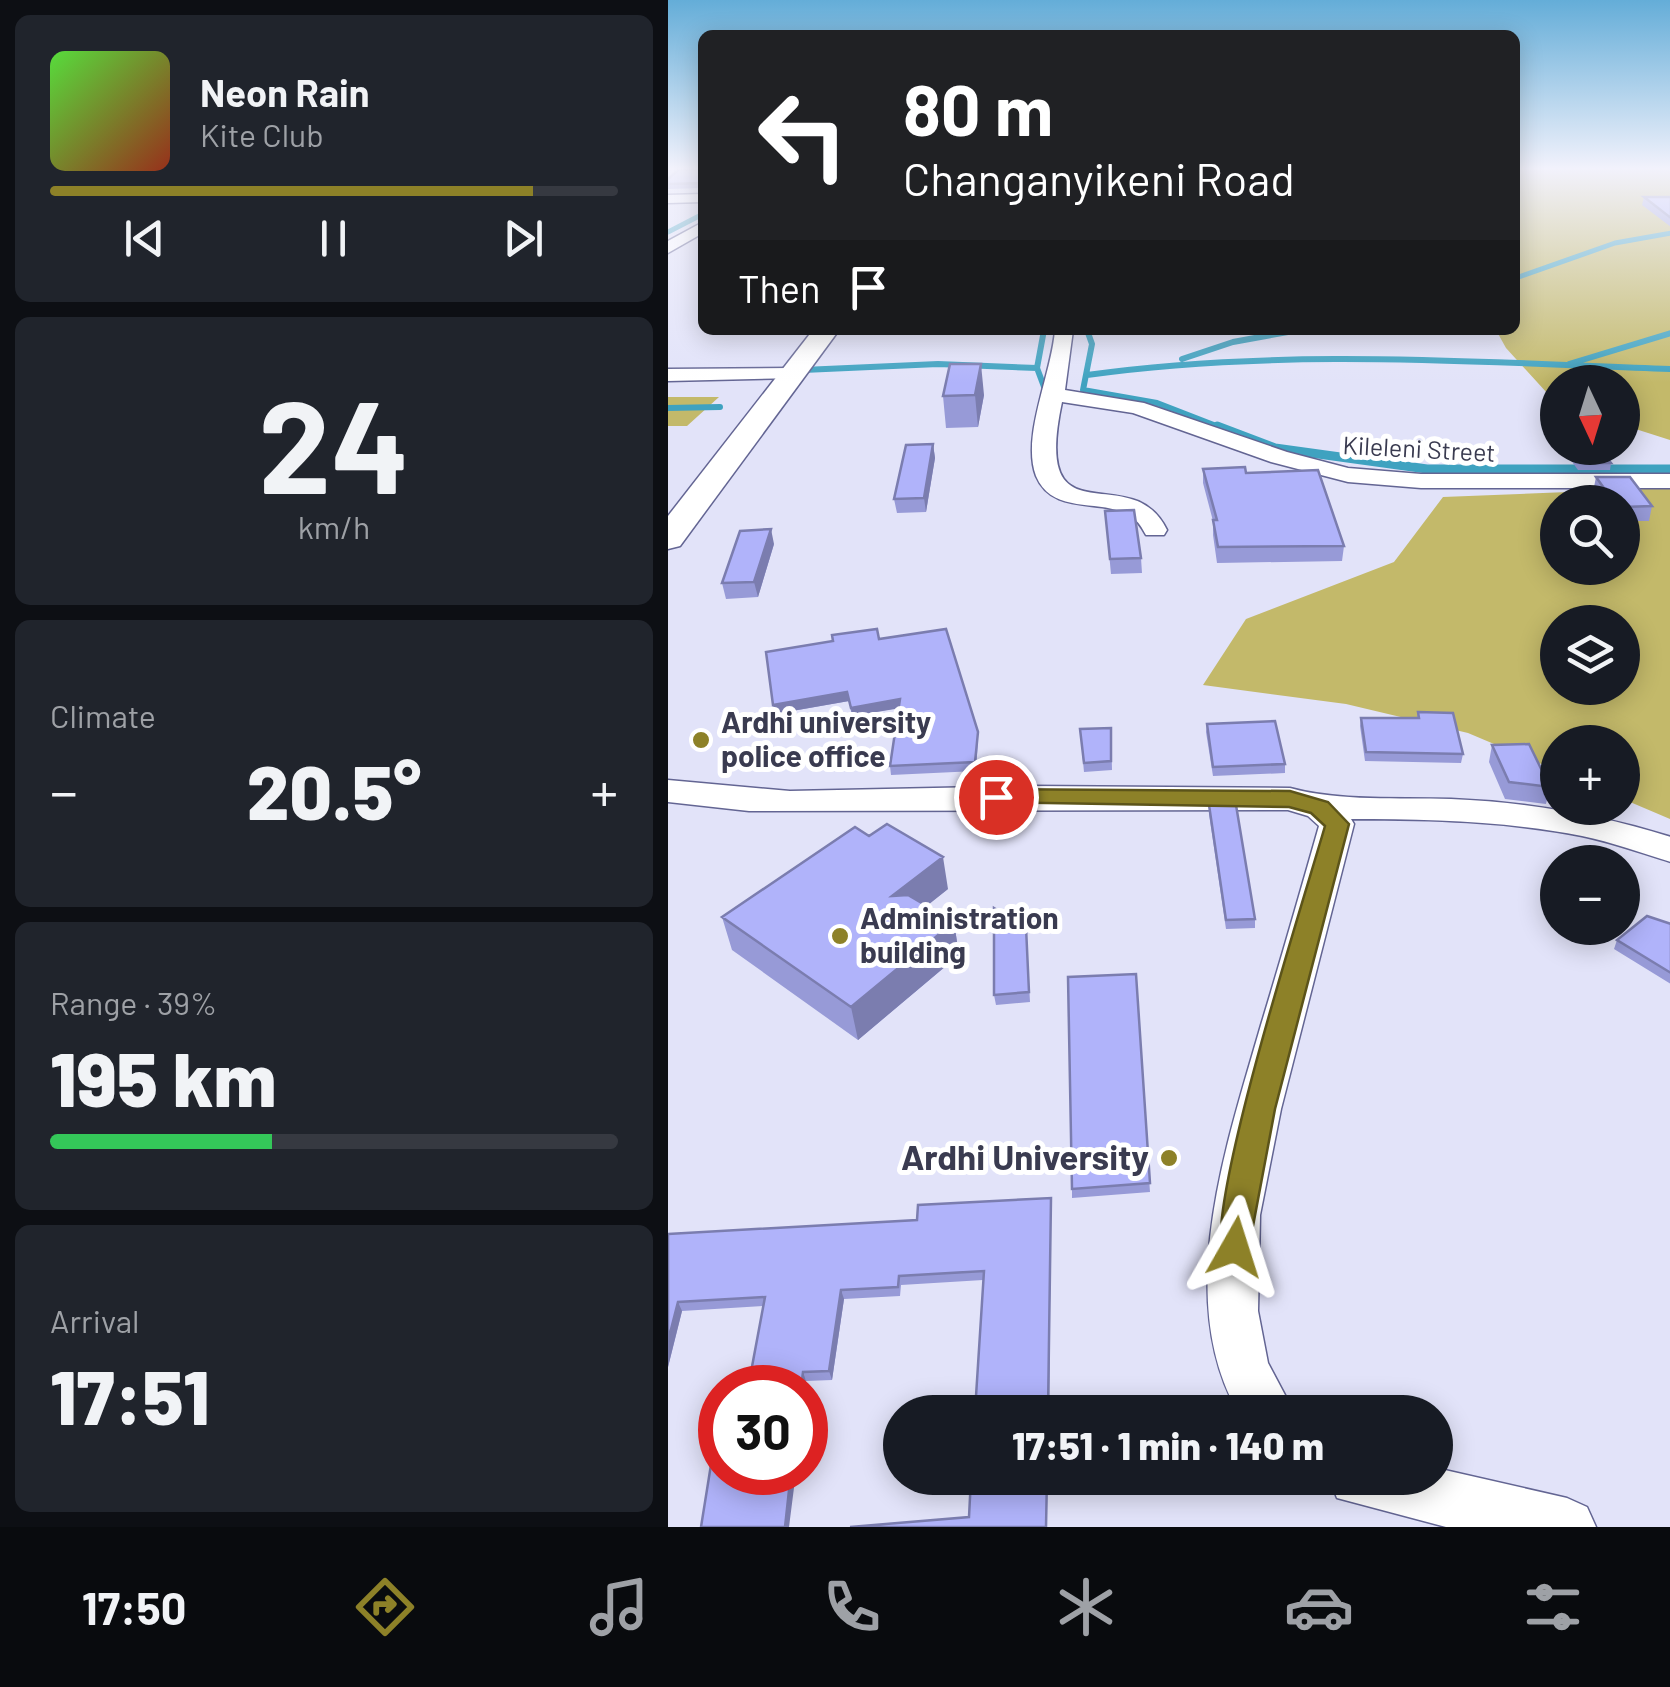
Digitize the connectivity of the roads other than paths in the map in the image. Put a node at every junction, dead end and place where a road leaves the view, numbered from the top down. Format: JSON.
{"nodes":[{"id":1,"x":822,"y":335,"type":"edge"},
{"id":2,"x":1063,"y":335,"type":"edge"},
{"id":3,"x":668,"y":374,"type":"edge"},
{"id":4,"x":792,"y":374,"type":"junction"},
{"id":5,"x":1056,"y":395,"type":"junction"},
{"id":6,"x":1670,"y":481,"type":"edge"},
{"id":7,"x":1155,"y":530,"type":"dead end"},
{"id":8,"x":668,"y":539,"type":"edge"},
{"id":9,"x":668,"y":791,"type":"edge"},
{"id":10,"x":1320,"y":808,"type":"junction"},
{"id":11,"x":1670,"y":850,"type":"edge"},
{"id":12,"x":1257,"y":1395,"type":"edge"},
{"id":13,"x":1420,"y":1495,"type":"edge"},
{"id":14,"x":1567,"y":1527,"type":"edge"}],
"edges":[{"from":1,"to":4,"type":"street"},
{"from":2,"to":5,"type":"street"},
{"from":3,"to":4,"type":"street"},
{"from":4,"to":8,"type":"street"},
{"from":5,"to":6,"type":"street","name":"Kileleni Street"},
{"from":5,"to":7,"type":"street"},
{"from":9,"to":10,"type":"street"},
{"from":10,"to":11,"type":"street"},
{"from":10,"to":12,"type":"street"},
{"from":13,"to":14,"type":"street"}]}
